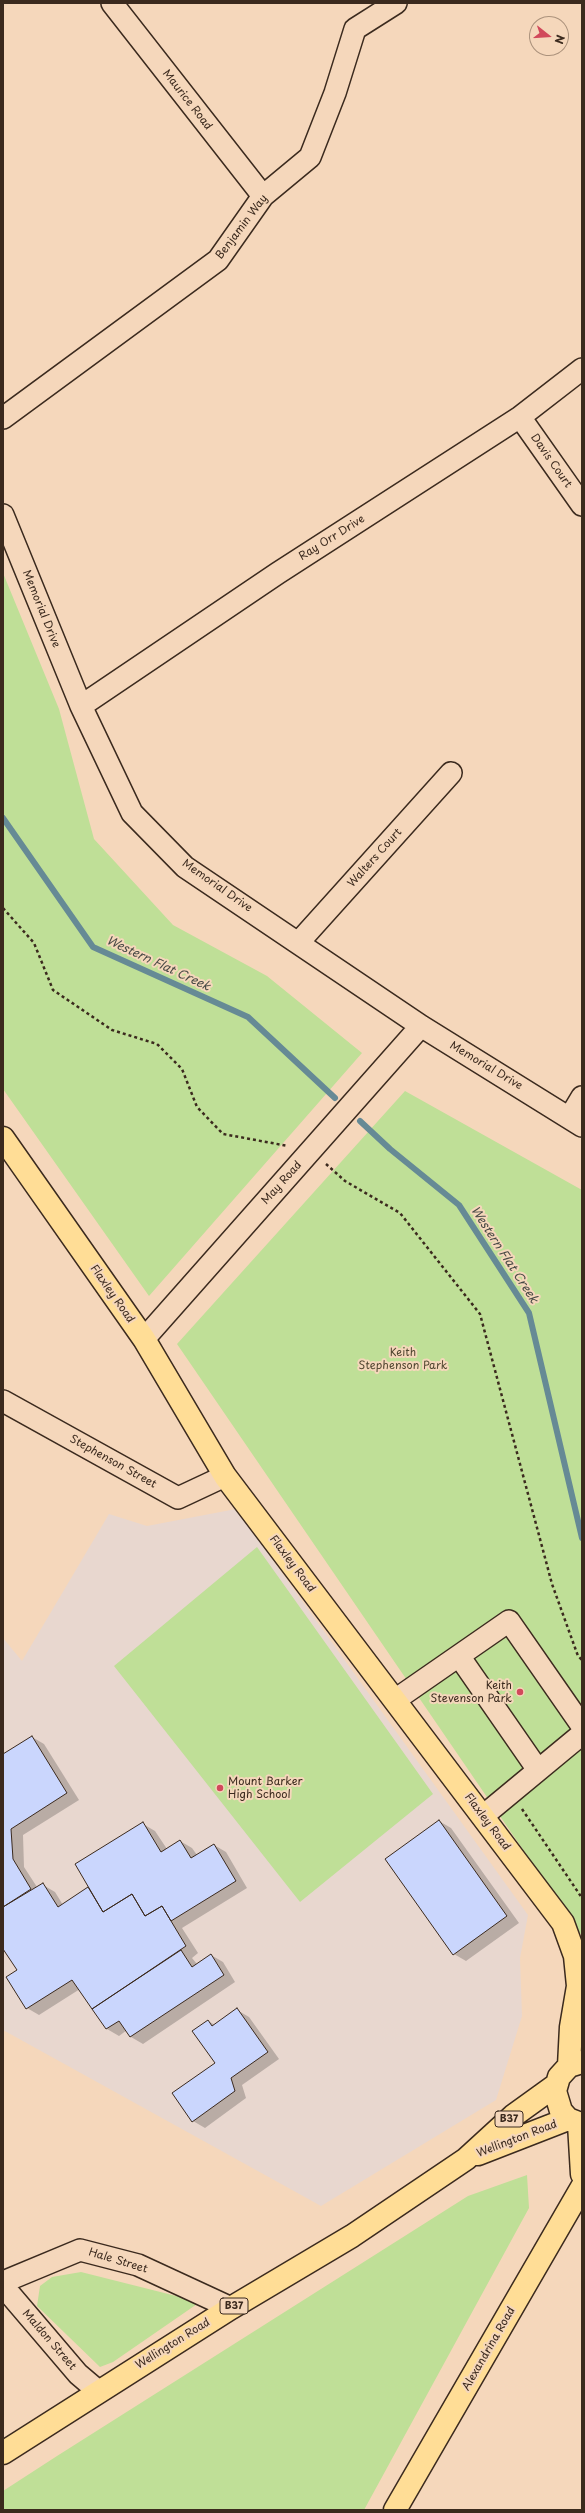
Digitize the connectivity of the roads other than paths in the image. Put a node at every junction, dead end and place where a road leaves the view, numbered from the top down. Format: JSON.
{"nodes":[{"id":1,"x":112,"y":3,"type":"edge"},
{"id":2,"x":396,"y":3,"type":"edge"},
{"id":3,"x":263,"y":196,"type":"junction"},
{"id":4,"x":582,"y":369,"type":"edge"},
{"id":5,"x":520,"y":416,"type":"junction"},
{"id":6,"x":3,"y":418,"type":"edge"},
{"id":7,"x":582,"y":505,"type":"edge"},
{"id":8,"x":3,"y":515,"type":"edge"},
{"id":9,"x":81,"y":706,"type":"junction"},
{"id":10,"x":451,"y":773,"type":"dead end"},
{"id":11,"x":299,"y":942,"type":"junction"},
{"id":12,"x":421,"y":1026,"type":"junction"},
{"id":13,"x":582,"y":1097,"type":"edge"},
{"id":14,"x":576,"y":1121,"type":"edge"},
{"id":15,"x":3,"y":1138,"type":"edge"},
{"id":16,"x":144,"y":1339,"type":"junction"},
{"id":17,"x":3,"y":1401,"type":"edge"},
{"id":18,"x":225,"y":1476,"type":"junction"},
{"id":19,"x":459,"y":1656,"type":"junction"},
{"id":20,"x":395,"y":1700,"type":"junction"},
{"id":21,"x":582,"y":1726,"type":"edge"},
{"id":22,"x":582,"y":1734,"type":"edge"},
{"id":23,"x":538,"y":1770,"type":"junction"},
{"id":24,"x":483,"y":1816,"type":"junction"},
{"id":25,"x":580,"y":1990,"type":"edge"},
{"id":26,"x":575,"y":2064,"type":"edge"},
{"id":27,"x":556,"y":2085,"type":"junction"},
{"id":28,"x":576,"y":2122,"type":"edge"},
{"id":29,"x":466,"y":2159,"type":"junction"},
{"id":30,"x":582,"y":2174,"type":"edge"},
{"id":31,"x":582,"y":2187,"type":"edge"},
{"id":32,"x":3,"y":2282,"type":"edge"},
{"id":33,"x":3,"y":2286,"type":"edge"},
{"id":34,"x":231,"y":2308,"type":"junction"},
{"id":35,"x":98,"y":2391,"type":"junction"},
{"id":36,"x":3,"y":2453,"type":"edge"},
{"id":37,"x":395,"y":2510,"type":"edge"}],
"edges":[{"from":1,"to":3,"type":"street","name":"Maurice Road"},
{"from":2,"to":3,"type":"street","name":"Benjamin Way"},
{"from":3,"to":6,"type":"street","name":"Benjamin Way"},
{"from":4,"to":5,"type":"street","name":"Ray Orr Drive"},
{"from":5,"to":7,"type":"street","name":"Davis Court"},
{"from":5,"to":9,"type":"street","name":"Ray Orr Drive"},
{"from":8,"to":9,"type":"street","name":"Memorial Drive"},
{"from":9,"to":11,"type":"street","name":"Memorial Drive"},
{"from":10,"to":11,"type":"street","name":"Walters Court"},
{"from":11,"to":12,"type":"street","name":"Memorial Drive"},
{"from":12,"to":14,"type":"street","name":"Memorial Drive"},
{"from":12,"to":16,"type":"street","name":"May Road"},
{"from":13,"to":14,"type":"street"},
{"from":15,"to":16,"type":"main road","name":"Flaxley Road"},
{"from":16,"to":18,"type":"main road","name":"Flaxley Road"},
{"from":17,"to":18,"type":"street","name":"Stephenson Street"},
{"from":18,"to":20,"type":"main road","name":"Flaxley Road"},
{"from":19,"to":20,"type":"street"},
{"from":19,"to":21,"type":"street"},
{"from":19,"to":23,"type":"street"},
{"from":20,"to":24,"type":"main road","name":"Flaxley Road"},
{"from":22,"to":23,"type":"street"},
{"from":23,"to":24,"type":"street"},
{"from":24,"to":25,"type":"main road","name":"Flaxley Road"},
{"from":25,"to":26,"type":"main road","name":"Flaxley Road"},
{"from":26,"to":27,"type":"main road","number":"B37"},
{"from":27,"to":28,"type":"main road"},
{"from":27,"to":29,"type":"main road","name":"Wellington Road","number":"B37"},
{"from":28,"to":29,"type":"main road","name":"Wellington Road","number":"B37"},
{"from":28,"to":30,"type":"main road"},
{"from":29,"to":34,"type":"main road","name":"Wellington Road","number":"B37"},
{"from":31,"to":37,"type":"main road","name":"Alexandrina Road"},
{"from":32,"to":34,"type":"street","name":"Hale Street"},
{"from":33,"to":35,"type":"street","name":"Maldon Street"},
{"from":34,"to":35,"type":"main road","name":"Wellington Road","number":"B37"},
{"from":35,"to":36,"type":"main road","name":"Wellington Road","number":"B37"}]}
